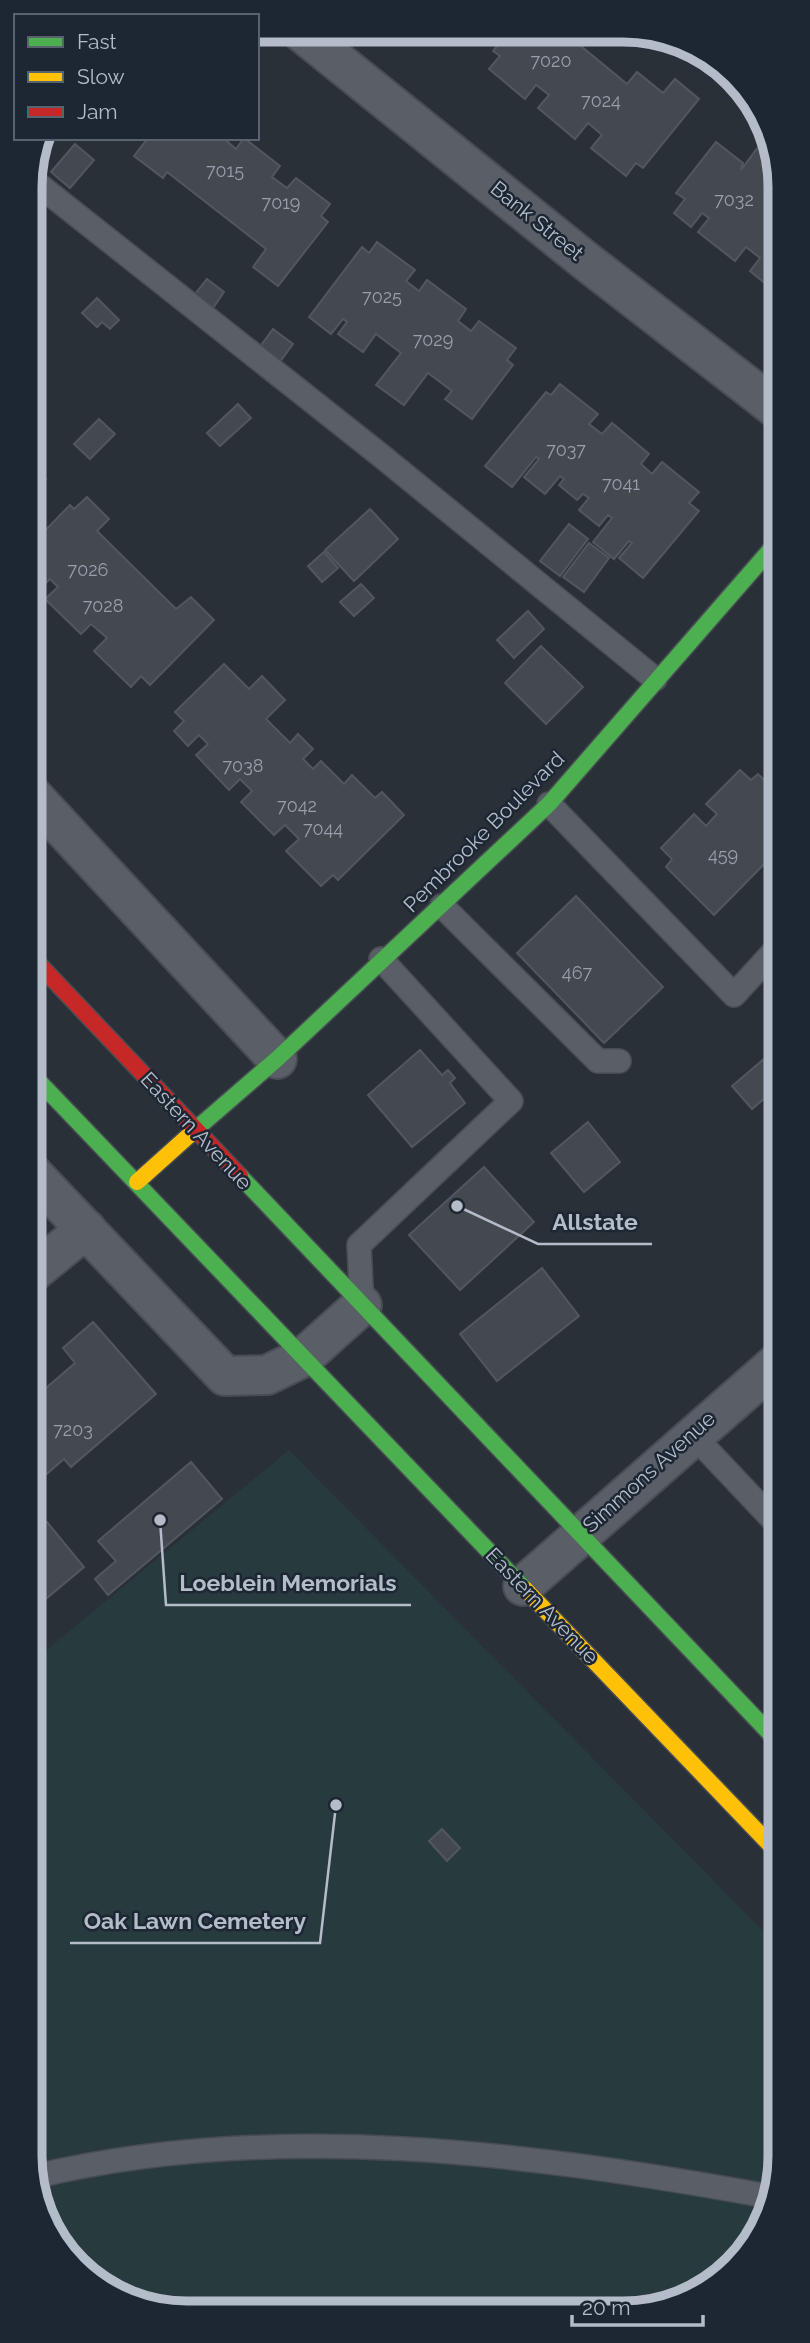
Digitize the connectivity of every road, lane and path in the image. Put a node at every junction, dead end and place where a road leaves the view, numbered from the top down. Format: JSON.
{"nodes":[{"id":1,"x":315,"y":42,"type":"edge"},
{"id":2,"x":42,"y":187,"type":"edge"},
{"id":3,"x":768,"y":401,"type":"edge"},
{"id":4,"x":768,"y":552,"type":"edge"},
{"id":5,"x":655,"y":679,"type":"junction"},
{"id":6,"x":549,"y":804,"type":"junction"},
{"id":7,"x":42,"y":806,"type":"edge"},
{"id":8,"x":442,"y":906,"type":"junction"},
{"id":9,"x":768,"y":958,"type":"edge"},
{"id":10,"x":381,"y":959,"type":"junction"},
{"id":11,"x":42,"y":968,"type":"edge"},
{"id":12,"x":277,"y":1059,"type":"junction"},
{"id":13,"x":619,"y":1061,"type":"dead end"},
{"id":14,"x":42,"y":1084,"type":"edge"},
{"id":15,"x":195,"y":1130,"type":"junction"},
{"id":16,"x":137,"y":1181,"type":"junction"},
{"id":17,"x":42,"y":1183,"type":"edge"},
{"id":18,"x":86,"y":1229,"type":"junction"},
{"id":19,"x":42,"y":1265,"type":"edge"},
{"id":20,"x":362,"y":1305,"type":"junction"},
{"id":21,"x":304,"y":1357,"type":"junction"},
{"id":22,"x":768,"y":1370,"type":"edge"},
{"id":23,"x":692,"y":1434,"type":"junction"},
{"id":24,"x":768,"y":1515,"type":"edge"},
{"id":25,"x":580,"y":1534,"type":"junction"},
{"id":26,"x":523,"y":1586,"type":"junction"},
{"id":27,"x":768,"y":1717,"type":"edge"},
{"id":28,"x":760,"y":1723,"type":"junction"},
{"id":29,"x":768,"y":1731,"type":"edge"},
{"id":30,"x":768,"y":1842,"type":"edge"},
{"id":31,"x":43,"y":2176,"type":"edge"},
{"id":32,"x":762,"y":2195,"type":"edge"}],
"edges":[{"from":1,"to":3,"type":"street","name":"Bank Street"},
{"from":2,"to":5,"type":"lane"},
{"from":4,"to":5,"type":"main road","name":"Pembrooke Boulevard"},
{"from":5,"to":6,"type":"main road","name":"Pembrooke Boulevard"},
{"from":6,"to":8,"type":"main road","name":"Pembrooke Boulevard"},
{"from":6,"to":9,"type":"lane"},
{"from":7,"to":12,"type":"street"},
{"from":8,"to":10,"type":"main road","name":"Pembrooke Boulevard"},
{"from":8,"to":13,"type":"lane"},
{"from":10,"to":12,"type":"main road","name":"Pembrooke Boulevard"},
{"from":10,"to":20,"type":"lane"},
{"from":11,"to":15,"type":"main road","name":"Eastern Avenue"},
{"from":12,"to":15,"type":"main road","name":"Pembrooke Boulevard"},
{"from":14,"to":16,"type":"main road","name":"Eastern Avenue"},
{"from":15,"to":16,"type":"main road","name":"Pembrooke Boulevard"},
{"from":15,"to":20,"type":"main road","name":"Eastern Avenue"},
{"from":16,"to":21,"type":"main road","name":"Eastern Avenue"},
{"from":17,"to":18,"type":"street"},
{"from":18,"to":19,"type":"street"},
{"from":18,"to":21,"type":"street"},
{"from":20,"to":21,"type":"street"},
{"from":20,"to":25,"type":"main road","name":"Eastern Avenue"},
{"from":21,"to":26,"type":"main road","name":"Eastern Avenue"},
{"from":22,"to":23,"type":"street","name":"Simmons Avenue"},
{"from":23,"to":24,"type":"lane"},
{"from":23,"to":25,"type":"street","name":"Simmons Avenue"},
{"from":25,"to":26,"type":"street","name":"Simmons Avenue"},
{"from":25,"to":28,"type":"main road","name":"Eastern Avenue"},
{"from":26,"to":30,"type":"main road","name":"Eastern Avenue"},
{"from":27,"to":28,"type":"lane"},
{"from":28,"to":29,"type":"main road","name":"Eastern Avenue"},
{"from":31,"to":32,"type":"lane"}]}
